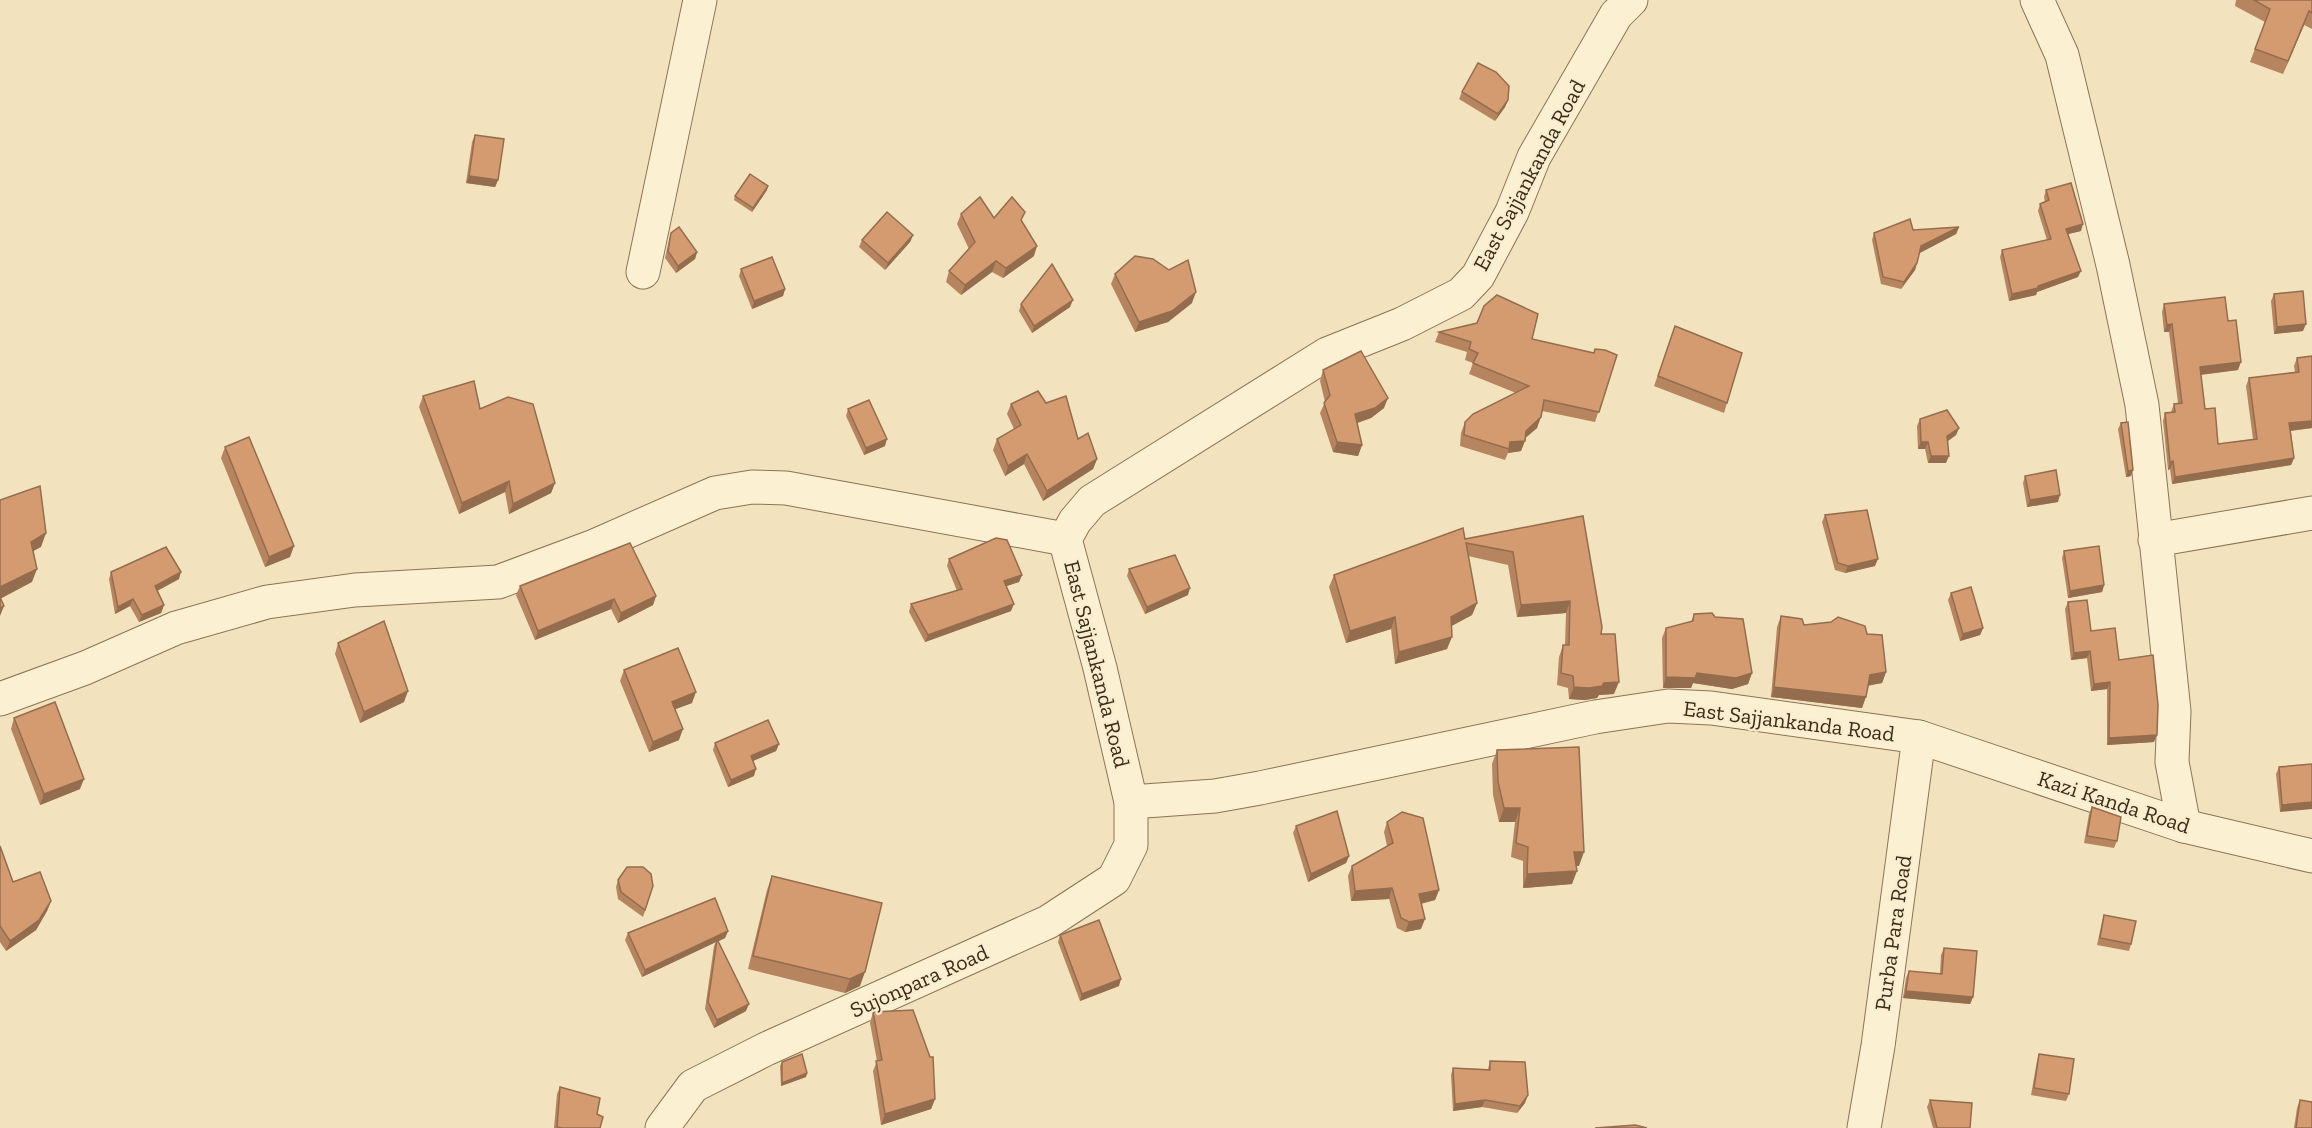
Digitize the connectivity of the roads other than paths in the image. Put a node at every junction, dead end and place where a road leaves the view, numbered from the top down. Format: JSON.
{"nodes":[{"id":1,"x":700,"y":0,"type":"edge"},
{"id":2,"x":1631,"y":0,"type":"edge"},
{"id":3,"x":2037,"y":0,"type":"edge"},
{"id":4,"x":643,"y":272,"type":"dead end"},
{"id":5,"x":2312,"y":513,"type":"edge"},
{"id":6,"x":1065,"y":539,"type":"junction"},
{"id":7,"x":2155,"y":540,"type":"junction"},
{"id":8,"x":0,"y":699,"type":"edge"},
{"id":9,"x":1919,"y":737,"type":"junction"},
{"id":10,"x":1131,"y":802,"type":"junction"},
{"id":11,"x":2184,"y":826,"type":"junction"},
{"id":12,"x":2312,"y":856,"type":"edge"},
{"id":13,"x":662,"y":1128,"type":"edge"},
{"id":14,"x":1864,"y":1128,"type":"edge"}],
"edges":[{"from":1,"to":4,"type":"street"},
{"from":2,"to":6,"type":"street","name":"East Sajjankanda Road"},
{"from":3,"to":7,"type":"street"},
{"from":5,"to":7,"type":"street"},
{"from":6,"to":8,"type":"street"},
{"from":6,"to":10,"type":"street","name":"East Sajjankanda Road"},
{"from":7,"to":11,"type":"street"},
{"from":9,"to":10,"type":"street","name":"East Sajjankanda Road"},
{"from":9,"to":11,"type":"street","name":"Kazi Kanda Road"},
{"from":9,"to":14,"type":"street","name":"Purba Para Road"},
{"from":10,"to":13,"type":"street","name":"Sujonpara Road"},
{"from":11,"to":12,"type":"street","name":"Kazi Kanda Road"}]}
